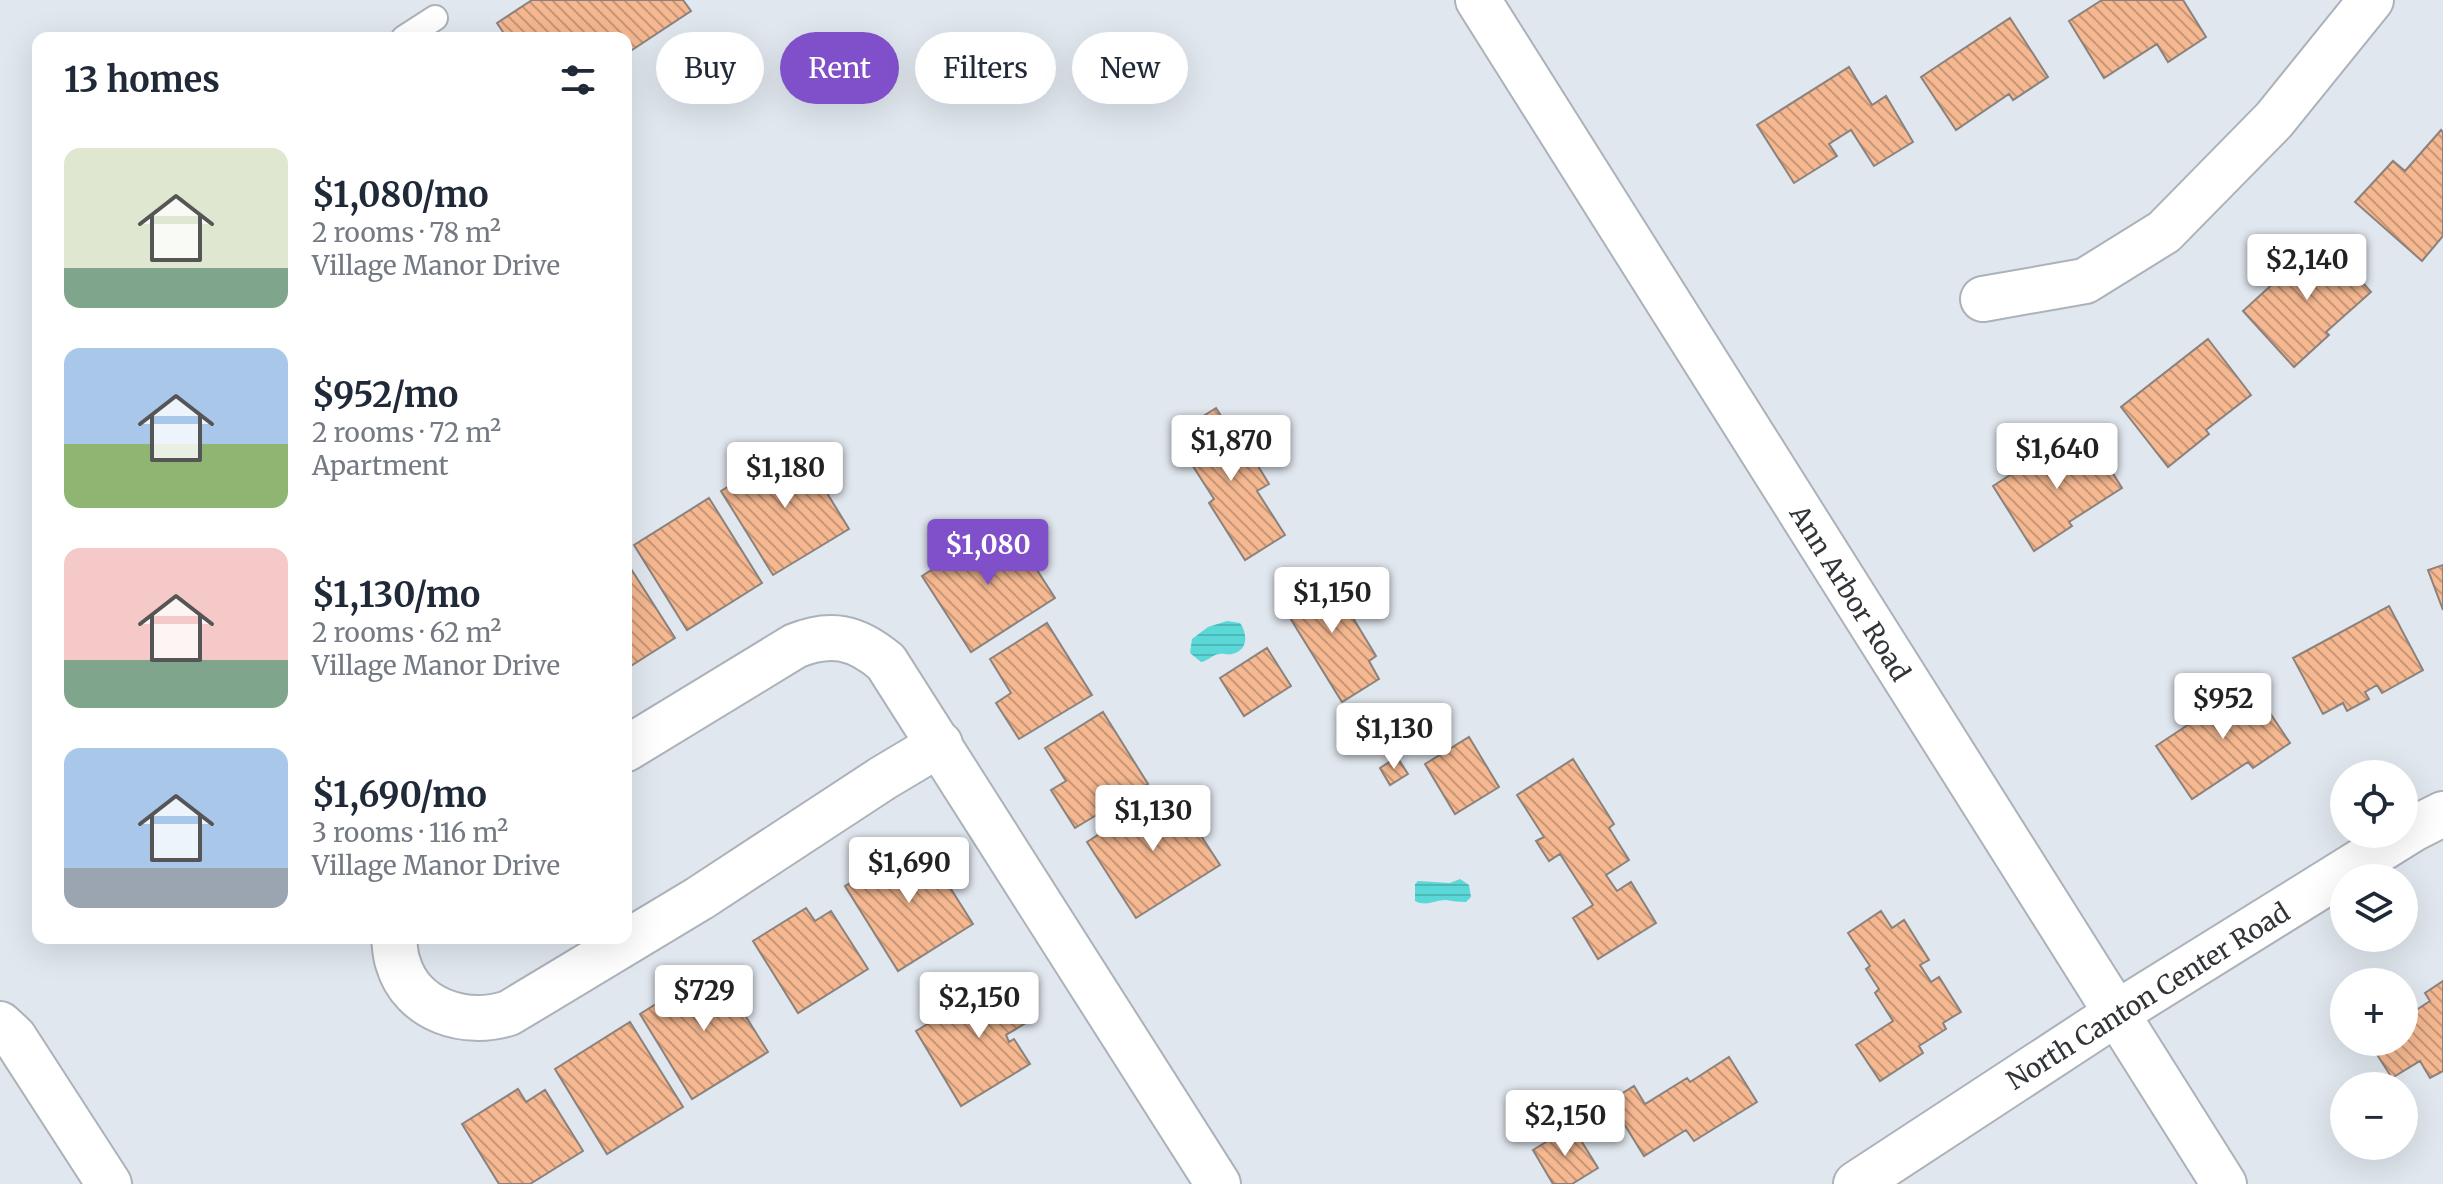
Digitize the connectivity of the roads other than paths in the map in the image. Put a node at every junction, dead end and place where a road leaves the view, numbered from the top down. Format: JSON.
{"nodes":[{"id":1,"x":1478,"y":0,"type":"edge"},
{"id":2,"x":2371,"y":0,"type":"edge"},
{"id":3,"x":435,"y":18,"type":"dead end"},
{"id":4,"x":413,"y":32,"type":"edge"},
{"id":5,"x":1983,"y":299,"type":"dead end"},
{"id":6,"x":940,"y":744,"type":"junction"},
{"id":7,"x":632,"y":745,"type":"edge"},
{"id":8,"x":2443,"y":814,"type":"edge"},
{"id":9,"x":632,"y":939,"type":"edge"},
{"id":10,"x":395,"y":944,"type":"edge"},
{"id":11,"x":624,"y":944,"type":"edge"},
{"id":12,"x":2117,"y":1013,"type":"junction"},
{"id":13,"x":0,"y":1024,"type":"edge"},
{"id":14,"x":109,"y":1184,"type":"edge"},
{"id":15,"x":1218,"y":1184,"type":"edge"},
{"id":16,"x":1856,"y":1184,"type":"edge"},
{"id":17,"x":2224,"y":1184,"type":"edge"}],
"edges":[{"from":1,"to":12,"type":"street","name":"Ann Arbor Road"},
{"from":2,"to":5,"type":"street"},
{"from":3,"to":4,"type":"lane"},
{"from":6,"to":7,"type":"street"},
{"from":6,"to":9,"type":"street"},
{"from":6,"to":15,"type":"street"},
{"from":8,"to":12,"type":"street","name":"North Canton Center Road"},
{"from":10,"to":11,"type":"street"},
{"from":12,"to":16,"type":"street","name":"North Canton Center Road"},
{"from":12,"to":17,"type":"street","name":"Ann Arbor Road"},
{"from":13,"to":14,"type":"street"}]}
